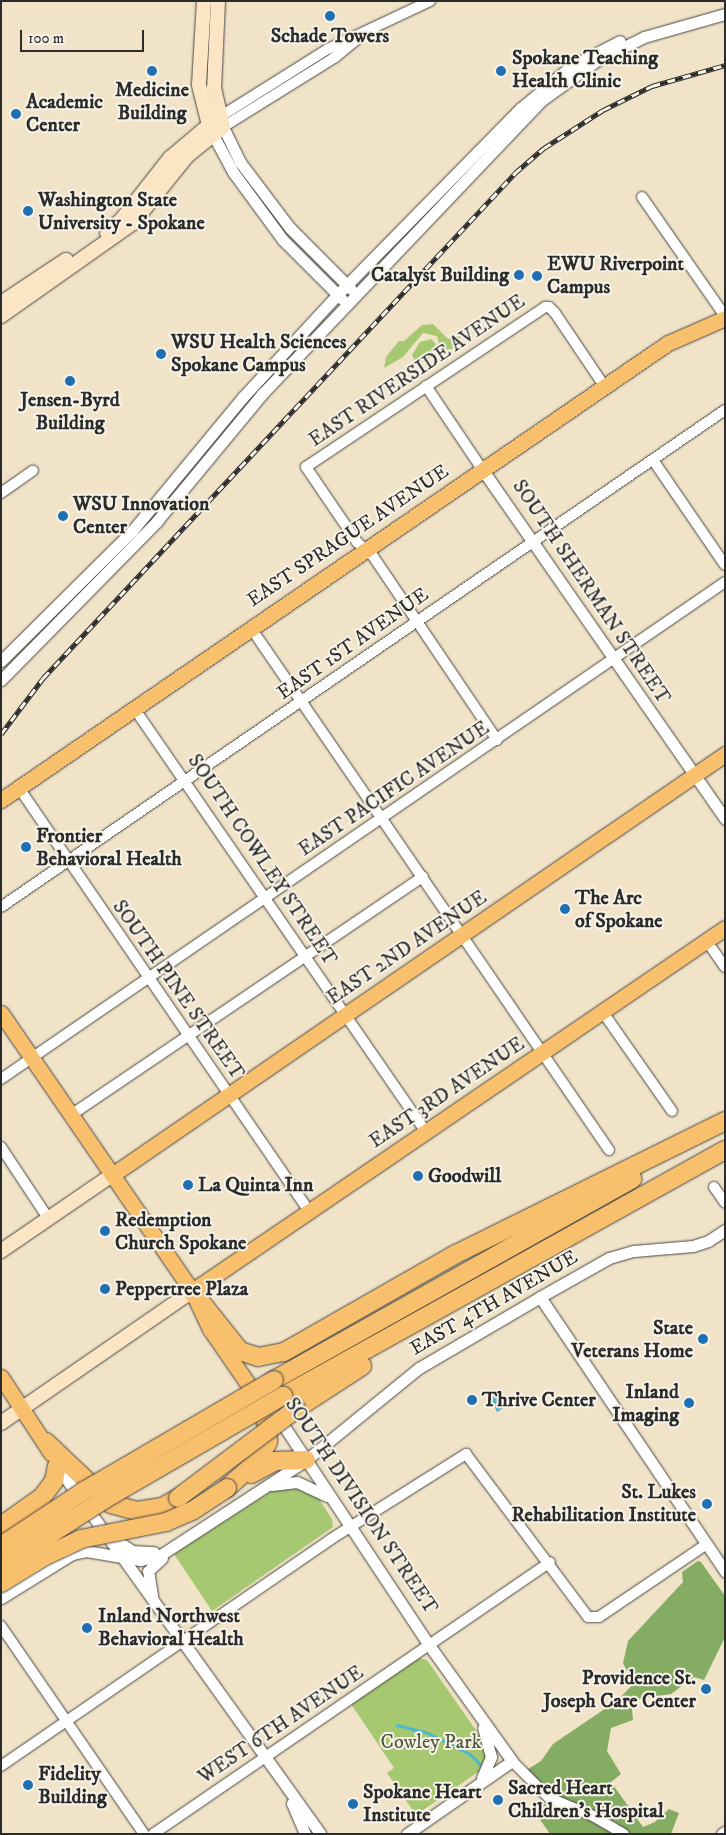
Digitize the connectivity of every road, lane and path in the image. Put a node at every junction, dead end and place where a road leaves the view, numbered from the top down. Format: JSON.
{"nodes":[{"id":1,"x":204,"y":1,"type":"edge"},
{"id":2,"x":218,"y":1,"type":"edge"},
{"id":3,"x":430,"y":1,"type":"edge"},
{"id":4,"x":725,"y":14,"type":"edge"},
{"id":5,"x":644,"y":37,"type":"junction"},
{"id":6,"x":216,"y":126,"type":"junction"},
{"id":7,"x":642,"y":197,"type":"dead end"},
{"id":8,"x":346,"y":285,"type":"junction"},
{"id":9,"x":356,"y":293,"type":"junction"},
{"id":10,"x":337,"y":295,"type":"junction"},
{"id":11,"x":1,"y":303,"type":"edge"},
{"id":12,"x":346,"y":303,"type":"junction"},
{"id":13,"x":1,"y":316,"type":"edge"},
{"id":14,"x":725,"y":317,"type":"edge"},
{"id":15,"x":426,"y":386,"type":"junction"},
{"id":16,"x":605,"y":387,"type":"junction"},
{"id":17,"x":725,"y":410,"type":"edge"},
{"id":18,"x":653,"y":460,"type":"junction"},
{"id":19,"x":482,"y":469,"type":"junction"},
{"id":20,"x":33,"y":472,"type":"dead end"},
{"id":21,"x":1,"y":493,"type":"edge"},
{"id":22,"x":533,"y":541,"type":"junction"},
{"id":23,"x":365,"y":549,"type":"junction"},
{"id":24,"x":725,"y":565,"type":"edge"},
{"id":25,"x":725,"y":582,"type":"edge"},
{"id":26,"x":417,"y":621,"type":"junction"},
{"id":27,"x":251,"y":628,"type":"junction"},
{"id":28,"x":615,"y":658,"type":"junction"},
{"id":29,"x":1,"y":662,"type":"edge"},
{"id":30,"x":6,"y":676,"type":"edge"},
{"id":31,"x":301,"y":701,"type":"junction"},
{"id":32,"x":134,"y":708,"type":"junction"},
{"id":33,"x":497,"y":740,"type":"junction"},
{"id":34,"x":725,"y":754,"type":"edge"},
{"id":35,"x":694,"y":775,"type":"junction"},
{"id":36,"x":185,"y":781,"type":"junction"},
{"id":37,"x":19,"y":788,"type":"junction"},
{"id":38,"x":1,"y":800,"type":"edge"},
{"id":39,"x":382,"y":818,"type":"junction"},
{"id":40,"x":725,"y":819,"type":"edge"},
{"id":41,"x":69,"y":860,"type":"junction"},
{"id":42,"x":423,"y":877,"type":"junction"},
{"id":43,"x":266,"y":899,"type":"junction"},
{"id":44,"x":1,"y":907,"type":"edge"},
{"id":45,"x":725,"y":928,"type":"edge"},
{"id":46,"x":462,"y":935,"type":"junction"},
{"id":47,"x":706,"y":940,"type":"junction"},
{"id":48,"x":306,"y":957,"type":"junction"},
{"id":49,"x":725,"y":968,"type":"edge"},
{"id":50,"x":148,"y":979,"type":"junction"},
{"id":51,"x":602,"y":1011,"type":"junction"},
{"id":52,"x":1,"y":1013,"type":"edge"},
{"id":53,"x":346,"y":1015,"type":"junction"},
{"id":54,"x":188,"y":1036,"type":"junction"},
{"id":55,"x":542,"y":1052,"type":"junction"},
{"id":56,"x":32,"y":1058,"type":"junction"},
{"id":57,"x":1,"y":1079,"type":"edge"},
{"id":58,"x":229,"y":1095,"type":"junction"},
{"id":59,"x":672,"y":1111,"type":"dead end"},
{"id":60,"x":71,"y":1115,"type":"junction"},
{"id":61,"x":725,"y":1122,"type":"edge"},
{"id":62,"x":725,"y":1128,"type":"edge"},
{"id":63,"x":426,"y":1132,"type":"junction"},
{"id":64,"x":1,"y":1146,"type":"edge"},
{"id":65,"x":609,"y":1150,"type":"dead end"},
{"id":66,"x":725,"y":1150,"type":"edge"},
{"id":67,"x":112,"y":1175,"type":"junction"},
{"id":68,"x":714,"y":1187,"type":"dead end"},
{"id":69,"x":725,"y":1203,"type":"edge"},
{"id":70,"x":309,"y":1211,"type":"junction"},
{"id":71,"x":48,"y":1218,"type":"junction"},
{"id":72,"x":725,"y":1230,"type":"edge"},
{"id":73,"x":558,"y":1245,"type":"junction"},
{"id":74,"x":1,"y":1251,"type":"edge"},
{"id":75,"x":192,"y":1291,"type":"junction"},
{"id":76,"x":540,"y":1297,"type":"junction"},
{"id":77,"x":1,"y":1377,"type":"edge"},
{"id":78,"x":250,"y":1387,"type":"junction"},
{"id":79,"x":22,"y":1408,"type":"junction"},
{"id":80,"x":1,"y":1423,"type":"edge"},
{"id":81,"x":46,"y":1442,"type":"junction"},
{"id":82,"x":306,"y":1460,"type":"junction"},
{"id":83,"x":56,"y":1466,"type":"junction"},
{"id":84,"x":270,"y":1485,"type":"junction"},
{"id":85,"x":227,"y":1488,"type":"junction"},
{"id":86,"x":331,"y":1498,"type":"junction"},
{"id":87,"x":94,"y":1521,"type":"junction"},
{"id":88,"x":1,"y":1526,"type":"edge"},
{"id":89,"x":350,"y":1528,"type":"junction"},
{"id":90,"x":179,"y":1543,"type":"junction"},
{"id":91,"x":706,"y":1544,"type":"junction"},
{"id":92,"x":1,"y":1546,"type":"edge"},
{"id":93,"x":122,"y":1558,"type":"junction"},
{"id":94,"x":550,"y":1562,"type":"junction"},
{"id":95,"x":1,"y":1566,"type":"edge"},
{"id":96,"x":725,"y":1570,"type":"edge"},
{"id":97,"x":1,"y":1583,"type":"edge"},
{"id":98,"x":1,"y":1598,"type":"edge"},
{"id":99,"x":154,"y":1601,"type":"junction"},
{"id":100,"x":1,"y":1626,"type":"edge"},
{"id":101,"x":182,"y":1641,"type":"junction"},
{"id":102,"x":429,"y":1645,"type":"junction"},
{"id":103,"x":479,"y":1718,"type":"junction"},
{"id":104,"x":66,"y":1721,"type":"junction"},
{"id":105,"x":264,"y":1757,"type":"junction"},
{"id":106,"x":512,"y":1761,"type":"junction"},
{"id":107,"x":1,"y":1766,"type":"edge"},
{"id":108,"x":476,"y":1786,"type":"junction"},
{"id":109,"x":289,"y":1794,"type":"junction"},
{"id":110,"x":144,"y":1834,"type":"edge"},
{"id":111,"x":153,"y":1834,"type":"edge"},
{"id":112,"x":304,"y":1834,"type":"edge"},
{"id":113,"x":320,"y":1834,"type":"edge"},
{"id":114,"x":407,"y":1834,"type":"edge"},
{"id":115,"x":624,"y":1834,"type":"edge"}],
"edges":[{"from":1,"to":6,"type":"main road"},
{"from":2,"to":6,"type":"main road"},
{"from":3,"to":6,"type":"street"},
{"from":4,"to":5,"type":"street"},
{"from":5,"to":8,"type":"street"},
{"from":5,"to":9,"type":"street"},
{"from":6,"to":8,"type":"street"},
{"from":6,"to":10,"type":"street"},
{"from":6,"to":11,"type":"main road"},
{"from":6,"to":13,"type":"main road"},
{"from":7,"to":14,"type":"street"},
{"from":8,"to":9,"type":"street"},
{"from":8,"to":10,"type":"street"},
{"from":9,"to":12,"type":"street"},
{"from":10,"to":12,"type":"street"},
{"from":10,"to":29,"type":"street"},
{"from":12,"to":30,"type":"street"},
{"from":14,"to":16,"type":"main road","name":"EAST SPRAGUE AVENUE"},
{"from":15,"to":16,"type":"street","name":"EAST RIVERSIDE AVENUE"},
{"from":15,"to":19,"type":"street","name":"SOUTH SHERMAN STREET"},
{"from":15,"to":23,"type":"street","name":"EAST RIVERSIDE AVENUE"},
{"from":16,"to":19,"type":"main road","name":"EAST SPRAGUE AVENUE"},
{"from":17,"to":18,"type":"street","name":"EAST 1ST AVENUE"},
{"from":18,"to":22,"type":"street","name":"EAST 1ST AVENUE"},
{"from":18,"to":24,"type":"street"},
{"from":19,"to":22,"type":"street","name":"SOUTH SHERMAN STREET"},
{"from":19,"to":23,"type":"main road","name":"EAST SPRAGUE AVENUE"},
{"from":20,"to":21,"type":"street"},
{"from":22,"to":26,"type":"street","name":"EAST 1ST AVENUE"},
{"from":22,"to":28,"type":"street","name":"SOUTH SHERMAN STREET"},
{"from":23,"to":26,"type":"street"},
{"from":23,"to":27,"type":"main road","name":"EAST SPRAGUE AVENUE"},
{"from":25,"to":28,"type":"street","name":"EAST PACIFIC AVENUE"},
{"from":26,"to":31,"type":"street","name":"EAST 1ST AVENUE"},
{"from":26,"to":33,"type":"street"},
{"from":27,"to":31,"type":"street"},
{"from":27,"to":32,"type":"main road","name":"EAST SPRAGUE AVENUE"},
{"from":28,"to":33,"type":"street","name":"EAST PACIFIC AVENUE"},
{"from":28,"to":35,"type":"street","name":"SOUTH SHERMAN STREET"},
{"from":29,"to":30,"type":"street"},
{"from":31,"to":36,"type":"street","name":"EAST 1ST AVENUE"},
{"from":31,"to":39,"type":"street"},
{"from":32,"to":36,"type":"street","name":"SOUTH COWLEY STREET"},
{"from":32,"to":37,"type":"main road","name":"EAST SPRAGUE AVENUE"},
{"from":33,"to":39,"type":"street","name":"EAST PACIFIC AVENUE"},
{"from":34,"to":35,"type":"main road","name":"EAST 2ND AVENUE"},
{"from":35,"to":40,"type":"street","name":"SOUTH SHERMAN STREET"},
{"from":35,"to":46,"type":"main road","name":"EAST 2ND AVENUE"},
{"from":36,"to":41,"type":"street","name":"EAST 1ST AVENUE"},
{"from":36,"to":43,"type":"street","name":"SOUTH COWLEY STREET"},
{"from":37,"to":38,"type":"main road","name":"EAST SPRAGUE AVENUE"},
{"from":37,"to":41,"type":"street","name":"SOUTH PINE STREET"},
{"from":39,"to":42,"type":"street"},
{"from":39,"to":43,"type":"street","name":"EAST PACIFIC AVENUE"},
{"from":41,"to":44,"type":"street","name":"EAST 1ST AVENUE"},
{"from":41,"to":50,"type":"street","name":"SOUTH PINE STREET"},
{"from":42,"to":46,"type":"street"},
{"from":42,"to":48,"type":"street"},
{"from":43,"to":48,"type":"street","name":"SOUTH COWLEY STREET"},
{"from":43,"to":50,"type":"street","name":"EAST PACIFIC AVENUE"},
{"from":45,"to":47,"type":"main road","name":"EAST 3RD AVENUE"},
{"from":46,"to":53,"type":"main road","name":"EAST 2ND AVENUE"},
{"from":46,"to":55,"type":"street"},
{"from":47,"to":49,"type":"street"},
{"from":47,"to":51,"type":"main road","name":"EAST 3RD AVENUE"},
{"from":48,"to":53,"type":"street","name":"SOUTH COWLEY STREET"},
{"from":48,"to":54,"type":"street"},
{"from":50,"to":54,"type":"street","name":"SOUTH PINE STREET"},
{"from":50,"to":56,"type":"street","name":"EAST PACIFIC AVENUE"},
{"from":51,"to":55,"type":"main road","name":"EAST 3RD AVENUE"},
{"from":51,"to":59,"type":"street"},
{"from":52,"to":56,"type":"main road","name":"SOUTH DIVISION STREET"},
{"from":53,"to":58,"type":"main road","name":"EAST 2ND AVENUE"},
{"from":53,"to":63,"type":"street","name":"SOUTH COWLEY STREET"},
{"from":54,"to":58,"type":"street","name":"SOUTH PINE STREET"},
{"from":54,"to":60,"type":"street"},
{"from":55,"to":63,"type":"main road","name":"EAST 3RD AVENUE"},
{"from":55,"to":65,"type":"street"},
{"from":56,"to":57,"type":"street","name":"EAST PACIFIC AVENUE"},
{"from":56,"to":60,"type":"main road","name":"SOUTH DIVISION STREET"},
{"from":58,"to":67,"type":"main road","name":"EAST 2ND AVENUE"},
{"from":58,"to":70,"type":"street","name":"SOUTH PINE STREET"},
{"from":60,"to":67,"type":"main road","name":"SOUTH DIVISION STREET"},
{"from":61,"to":75,"type":"highway"},
{"from":62,"to":92,"type":"highway","bridge":true},
{"from":63,"to":70,"type":"main road","name":"EAST 3RD AVENUE"},
{"from":64,"to":71,"type":"street"},
{"from":66,"to":73,"type":"highway"},
{"from":67,"to":71,"type":"main road"},
{"from":67,"to":75,"type":"main road","name":"SOUTH DIVISION STREET"},
{"from":68,"to":69,"type":"street"},
{"from":70,"to":75,"type":"main road","name":"EAST 3RD AVENUE"},
{"from":71,"to":74,"type":"main road"},
{"from":72,"to":76,"type":"street","name":"EAST 4TH AVENUE"},
{"from":73,"to":81,"type":"highway","bridge":true},
{"from":73,"to":95,"type":"highway","bridge":true},
{"from":75,"to":78,"type":"main road","name":"SOUTH DIVISION STREET"},
{"from":75,"to":79,"type":"main road"},
{"from":76,"to":82,"type":"street","name":"EAST 4TH AVENUE"},
{"from":76,"to":91,"type":"street"},
{"from":77,"to":79,"type":"main road"},
{"from":78,"to":82,"type":"street","name":"SOUTH DIVISION STREET"},
{"from":78,"to":85,"type":"highway"},
{"from":79,"to":80,"type":"main road"},
{"from":79,"to":81,"type":"main road"},
{"from":81,"to":83,"type":"main road"},
{"from":82,"to":84,"type":"street","name":"EAST 4TH AVENUE"},
{"from":82,"to":85,"type":"highway"},
{"from":82,"to":86,"type":"street","name":"SOUTH DIVISION STREET"},
{"from":83,"to":87,"type":"street"},
{"from":83,"to":88,"type":"highway"},
{"from":84,"to":86,"type":"street"},
{"from":84,"to":90,"type":"street","name":"EAST 4TH AVENUE"},
{"from":85,"to":97,"type":"highway","bridge":true},
{"from":86,"to":89,"type":"street","name":"SOUTH DIVISION STREET"},
{"from":87,"to":90,"type":"street"},
{"from":87,"to":93,"type":"street"},
{"from":89,"to":94,"type":"street"},
{"from":89,"to":101,"type":"street"},
{"from":89,"to":102,"type":"street","name":"SOUTH DIVISION STREET"},
{"from":90,"to":93,"type":"street"},
{"from":90,"to":99,"type":"street"},
{"from":91,"to":94,"type":"street"},
{"from":91,"to":96,"type":"street"},
{"from":93,"to":98,"type":"street"},
{"from":93,"to":99,"type":"street"},
{"from":94,"to":102,"type":"street","name":"WEST 6TH AVENUE"},
{"from":99,"to":101,"type":"street"},
{"from":100,"to":104,"type":"street"},
{"from":101,"to":104,"type":"street"},
{"from":101,"to":105,"type":"street"},
{"from":102,"to":103,"type":"street","name":"SOUTH DIVISION STREET"},
{"from":102,"to":105,"type":"street","name":"WEST 6TH AVENUE"},
{"from":103,"to":106,"type":"street","name":"SOUTH DIVISION STREET"},
{"from":103,"to":108,"type":"street"},
{"from":104,"to":107,"type":"street"},
{"from":104,"to":110,"type":"street"},
{"from":105,"to":109,"type":"street"},
{"from":105,"to":111,"type":"street","name":"WEST 6TH AVENUE"},
{"from":106,"to":108,"type":"street"},
{"from":106,"to":115,"type":"street","name":"SOUTH DIVISION STREET"},
{"from":108,"to":114,"type":"street"},
{"from":109,"to":112,"type":"street"},
{"from":109,"to":113,"type":"street"}]}
